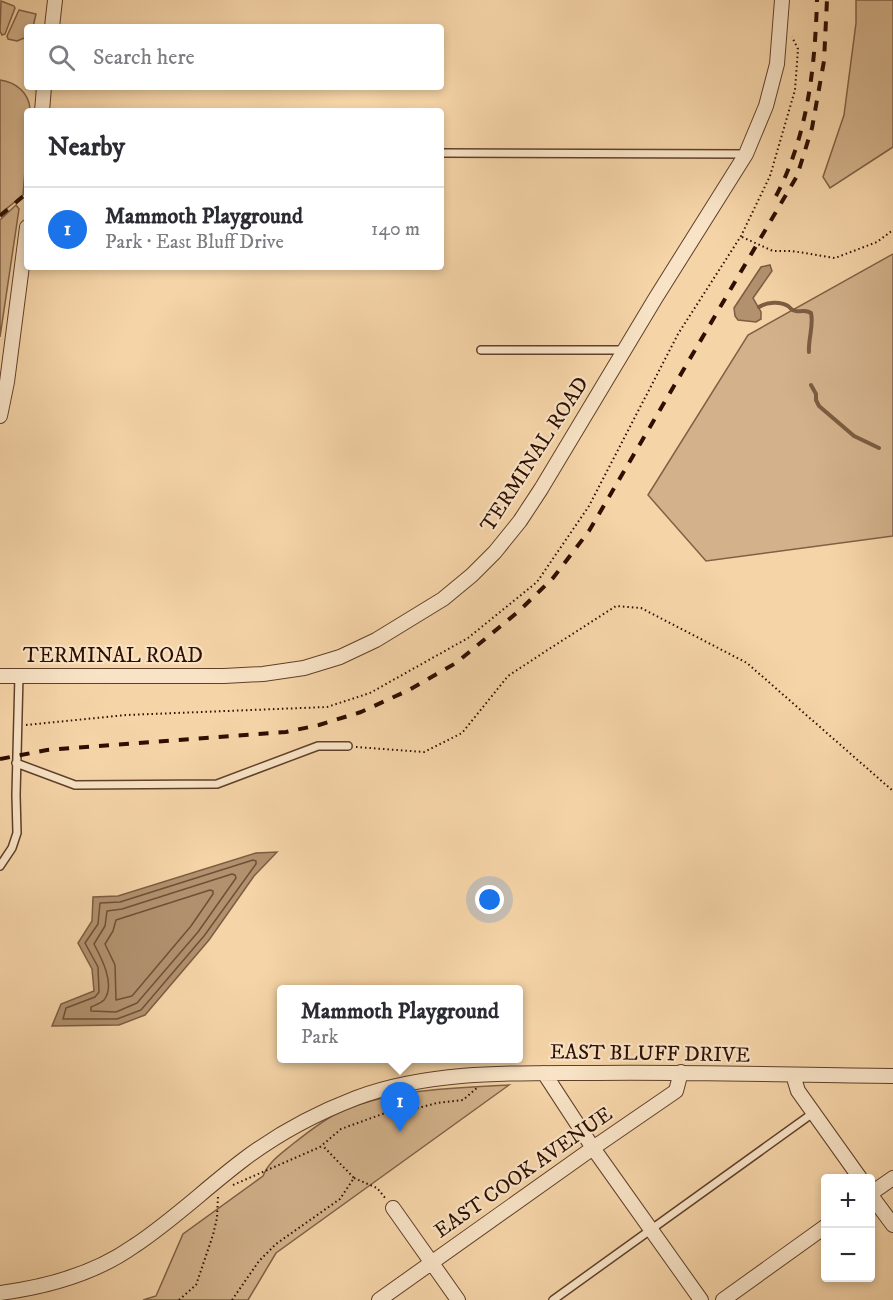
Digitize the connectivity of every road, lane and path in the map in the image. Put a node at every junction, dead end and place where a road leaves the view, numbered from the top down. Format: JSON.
{"nodes":[{"id":1,"x":55,"y":0,"type":"edge"},
{"id":2,"x":782,"y":0,"type":"edge"},
{"id":3,"x":782,"y":17,"type":"junction"},
{"id":4,"x":52,"y":24,"type":"edge"},
{"id":5,"x":44,"y":90,"type":"edge"},
{"id":6,"x":42,"y":108,"type":"edge"},
{"id":7,"x":444,"y":153,"type":"edge"},
{"id":8,"x":746,"y":154,"type":"junction"},
{"id":9,"x":893,"y":230,"type":"edge"},
{"id":10,"x":741,"y":236,"type":"junction"},
{"id":11,"x":24,"y":250,"type":"edge"},
{"id":12,"x":482,"y":350,"type":"dead end"},
{"id":13,"x":624,"y":350,"type":"junction"},
{"id":14,"x":0,"y":416,"type":"edge"},
{"id":15,"x":0,"y":675,"type":"edge"},
{"id":16,"x":19,"y":675,"type":"junction"},
{"id":17,"x":17,"y":726,"type":"junction"},
{"id":18,"x":348,"y":746,"type":"joint"},
{"id":19,"x":16,"y":763,"type":"junction"},
{"id":20,"x":893,"y":791,"type":"edge"},
{"id":21,"x":0,"y":866,"type":"edge"},
{"id":22,"x":681,"y":1072,"type":"junction"},
{"id":23,"x":544,"y":1073,"type":"junction"},
{"id":24,"x":494,"y":1074,"type":"junction"},
{"id":25,"x":793,"y":1075,"type":"junction"},
{"id":26,"x":893,"y":1076,"type":"edge"},
{"id":27,"x":813,"y":1113,"type":"junction"},
{"id":28,"x":322,"y":1145,"type":"junction"},
{"id":29,"x":592,"y":1148,"type":"junction"},
{"id":30,"x":856,"y":1174,"type":"edge"},
{"id":31,"x":354,"y":1178,"type":"junction"},
{"id":32,"x":893,"y":1178,"type":"edge"},
{"id":33,"x":226,"y":1187,"type":"dead end"},
{"id":34,"x":875,"y":1191,"type":"edge"},
{"id":35,"x":218,"y":1194,"type":"dead end"},
{"id":36,"x":875,"y":1201,"type":"edge"},
{"id":37,"x":393,"y":1208,"type":"joint"},
{"id":38,"x":893,"y":1225,"type":"edge"},
{"id":39,"x":822,"y":1228,"type":"edge"},
{"id":40,"x":651,"y":1229,"type":"junction"},
{"id":41,"x":431,"y":1263,"type":"junction"},
{"id":42,"x":0,"y":1293,"type":"edge"},
{"id":43,"x":179,"y":1300,"type":"edge"},
{"id":44,"x":232,"y":1300,"type":"edge"},
{"id":45,"x":379,"y":1300,"type":"edge"},
{"id":46,"x":458,"y":1300,"type":"edge"},
{"id":47,"x":553,"y":1300,"type":"edge"},
{"id":48,"x":701,"y":1300,"type":"edge"},
{"id":49,"x":723,"y":1300,"type":"edge"}],
"edges":[{"from":1,"to":4,"type":"street"},
{"from":2,"to":3,"type":"street","name":"TERMINAL ROAD"},
{"from":3,"to":8,"type":"street","name":"TERMINAL ROAD"},
{"from":3,"to":10,"type":"path"},
{"from":5,"to":6,"type":"street"},
{"from":7,"to":8,"type":"lane"},
{"from":8,"to":13,"type":"street","name":"TERMINAL ROAD"},
{"from":9,"to":10,"type":"path"},
{"from":10,"to":17,"type":"path"},
{"from":11,"to":14,"type":"street"},
{"from":12,"to":13,"type":"lane"},
{"from":13,"to":16,"type":"street","name":"TERMINAL ROAD"},
{"from":15,"to":16,"type":"street","name":"TERMINAL ROAD"},
{"from":16,"to":17,"type":"lane"},
{"from":17,"to":19,"type":"lane"},
{"from":18,"to":19,"type":"lane"},
{"from":18,"to":20,"type":"path"},
{"from":19,"to":21,"type":"lane"},
{"from":22,"to":23,"type":"street","name":"EAST BLUFF DRIVE"},
{"from":22,"to":25,"type":"street","name":"EAST BLUFF DRIVE"},
{"from":22,"to":29,"type":"street","name":"EAST COOK AVENUE"},
{"from":23,"to":24,"type":"street","name":"EAST BLUFF DRIVE"},
{"from":23,"to":29,"type":"street"},
{"from":24,"to":28,"type":"path"},
{"from":24,"to":42,"type":"street","name":"EAST BLUFF DRIVE"},
{"from":25,"to":26,"type":"street","name":"EAST BLUFF DRIVE"},
{"from":25,"to":27,"type":"street"},
{"from":27,"to":30,"type":"street"},
{"from":27,"to":40,"type":"lane"},
{"from":28,"to":31,"type":"path"},
{"from":28,"to":33,"type":"path"},
{"from":29,"to":40,"type":"street"},
{"from":29,"to":41,"type":"street","name":"EAST COOK AVENUE"},
{"from":31,"to":37,"type":"path"},
{"from":31,"to":44,"type":"path"},
{"from":32,"to":34,"type":"street"},
{"from":35,"to":43,"type":"path"},
{"from":36,"to":38,"type":"street"},
{"from":37,"to":41,"type":"street"},
{"from":39,"to":49,"type":"street"},
{"from":40,"to":47,"type":"lane"},
{"from":40,"to":48,"type":"street"},
{"from":41,"to":45,"type":"street","name":"EAST COOK AVENUE"},
{"from":41,"to":46,"type":"street"}]}
